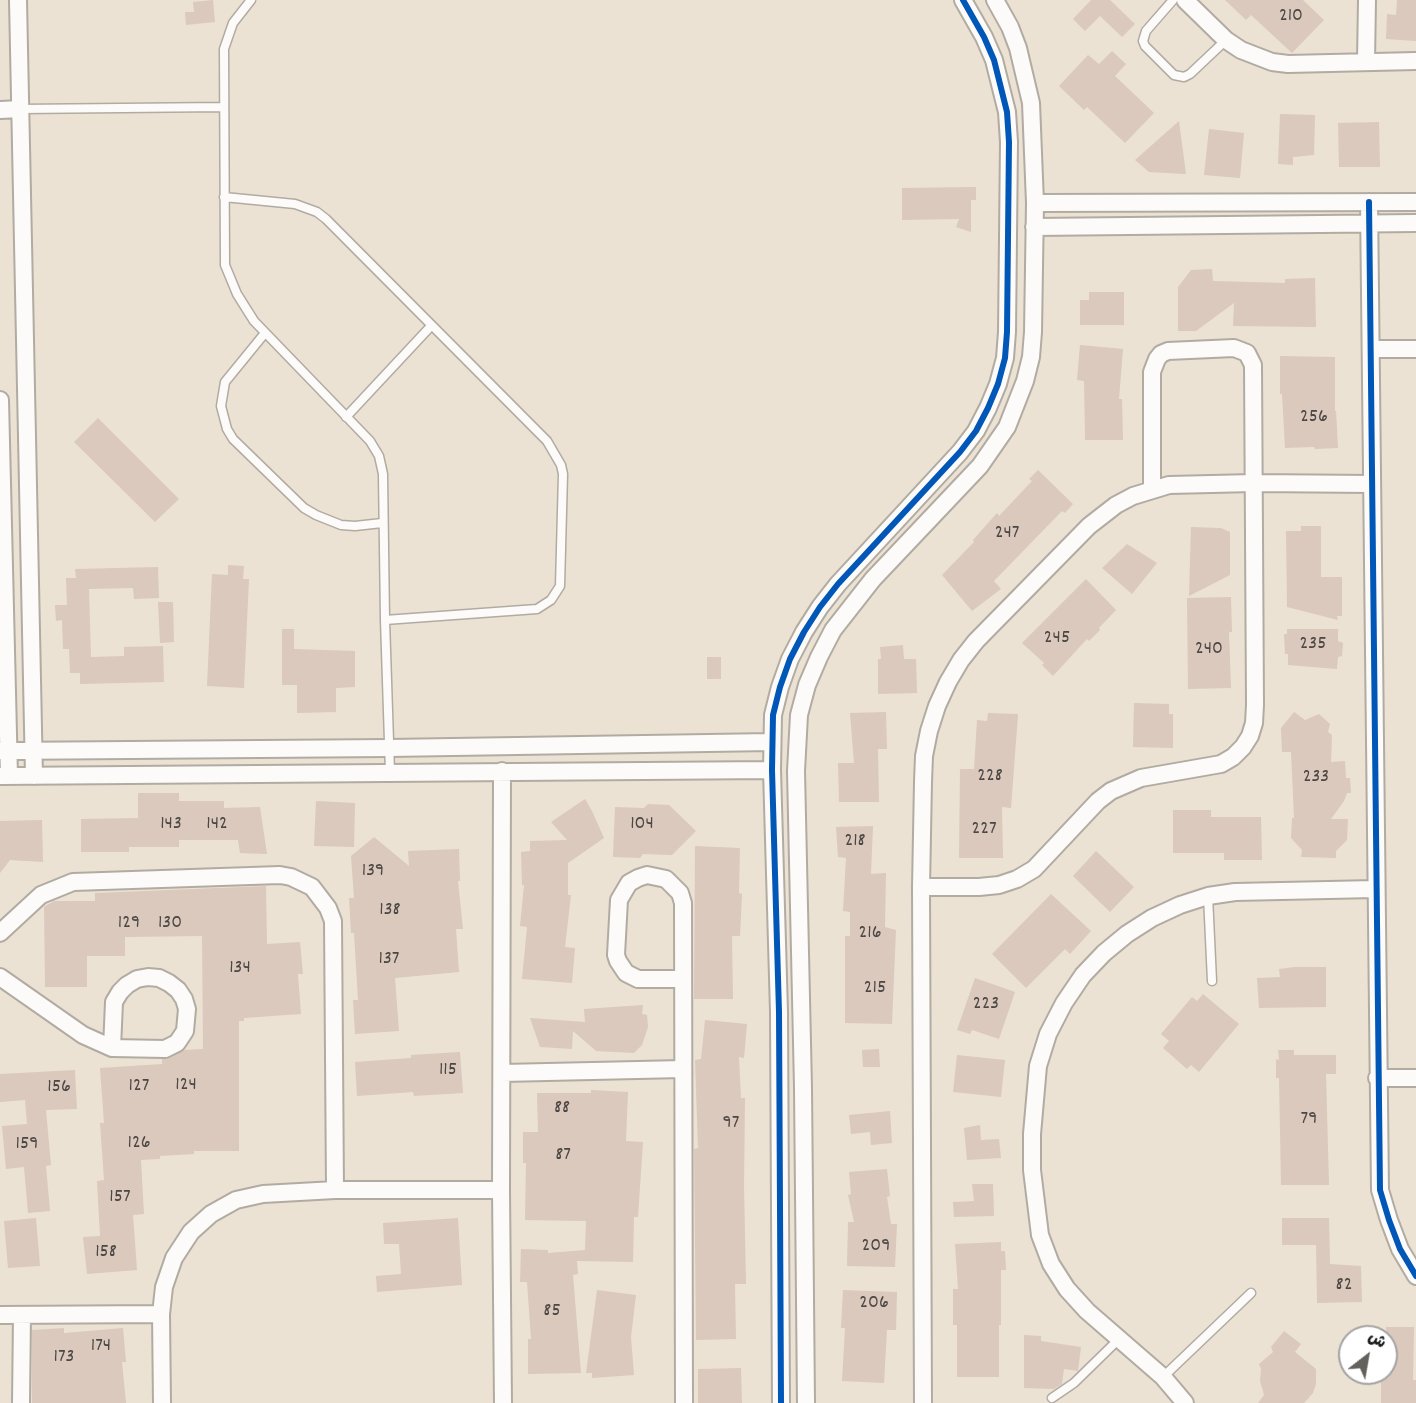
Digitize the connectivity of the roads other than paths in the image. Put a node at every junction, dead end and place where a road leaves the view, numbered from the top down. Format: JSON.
{"nodes":[{"id":1,"x":18,"y":0,"type":"edge"},
{"id":2,"x":251,"y":0,"type":"edge"},
{"id":3,"x":963,"y":0,"type":"edge"},
{"id":4,"x":994,"y":0,"type":"edge"},
{"id":5,"x":1173,"y":0,"type":"edge"},
{"id":6,"x":1185,"y":0,"type":"edge"},
{"id":7,"x":1367,"y":0,"type":"edge"},
{"id":8,"x":1226,"y":40,"type":"junction"},
{"id":9,"x":1416,"y":61,"type":"edge"},
{"id":10,"x":1366,"y":62,"type":"junction"},
{"id":11,"x":223,"y":107,"type":"junction"},
{"id":12,"x":0,"y":110,"type":"edge"},
{"id":13,"x":20,"y":110,"type":"junction"},
{"id":14,"x":224,"y":197,"type":"junction"},
{"id":15,"x":1369,"y":202,"type":"junction"},
{"id":16,"x":1416,"y":202,"type":"edge"},
{"id":17,"x":1035,"y":203,"type":"junction"},
{"id":18,"x":1416,"y":223,"type":"edge"},
{"id":19,"x":1369,"y":224,"type":"junction"},
{"id":20,"x":1034,"y":227,"type":"junction"},
{"id":21,"x":1008,"y":315,"type":"junction"},
{"id":22,"x":1033,"y":315,"type":"junction"},
{"id":23,"x":431,"y":326,"type":"junction"},
{"id":24,"x":265,"y":333,"type":"junction"},
{"id":25,"x":1371,"y":349,"type":"junction"},
{"id":26,"x":1416,"y":349,"type":"edge"},
{"id":27,"x":0,"y":400,"type":"edge"},
{"id":28,"x":346,"y":417,"type":"junction"},
{"id":29,"x":1254,"y":483,"type":"junction"},
{"id":30,"x":1372,"y":484,"type":"junction"},
{"id":31,"x":1152,"y":489,"type":"junction"},
{"id":32,"x":382,"y":522,"type":"junction"},
{"id":33,"x":385,"y":620,"type":"junction"},
{"id":34,"x":772,"y":742,"type":"junction"},
{"id":35,"x":389,"y":748,"type":"junction"},
{"id":36,"x":4,"y":751,"type":"edge"},
{"id":37,"x":33,"y":751,"type":"junction"},
{"id":38,"x":772,"y":770,"type":"junction"},
{"id":39,"x":502,"y":771,"type":"junction"},
{"id":40,"x":390,"y":772,"type":"junction"},
{"id":41,"x":4,"y":776,"type":"edge"},
{"id":42,"x":34,"y":776,"type":"junction"},
{"id":43,"x":921,"y":887,"type":"junction"},
{"id":44,"x":1375,"y":889,"type":"junction"},
{"id":45,"x":1208,"y":896,"type":"junction"},
{"id":46,"x":777,"y":931,"type":"junction"},
{"id":47,"x":800,"y":931,"type":"junction"},
{"id":48,"x":0,"y":933,"type":"edge"},
{"id":49,"x":0,"y":976,"type":"edge"},
{"id":50,"x":683,"y":979,"type":"junction"},
{"id":51,"x":1212,"y":981,"type":"dead end"},
{"id":52,"x":112,"y":1048,"type":"junction"},
{"id":53,"x":683,"y":1069,"type":"junction"},
{"id":54,"x":502,"y":1073,"type":"junction"},
{"id":55,"x":1377,"y":1078,"type":"junction"},
{"id":56,"x":1416,"y":1078,"type":"edge"},
{"id":57,"x":335,"y":1190,"type":"junction"},
{"id":58,"x":501,"y":1190,"type":"junction"},
{"id":59,"x":1416,"y":1276,"type":"edge"},
{"id":60,"x":1251,"y":1293,"type":"dead end"},
{"id":61,"x":161,"y":1314,"type":"junction"},
{"id":62,"x":0,"y":1315,"type":"edge"},
{"id":63,"x":22,"y":1315,"type":"junction"},
{"id":64,"x":1119,"y":1339,"type":"junction"},
{"id":65,"x":1163,"y":1377,"type":"junction"},
{"id":66,"x":1052,"y":1398,"type":"dead end"},
{"id":67,"x":21,"y":1403,"type":"edge"},
{"id":68,"x":162,"y":1403,"type":"edge"},
{"id":69,"x":503,"y":1403,"type":"edge"},
{"id":70,"x":684,"y":1403,"type":"edge"},
{"id":71,"x":781,"y":1403,"type":"edge"},
{"id":72,"x":806,"y":1403,"type":"edge"},
{"id":73,"x":922,"y":1403,"type":"edge"},
{"id":74,"x":1185,"y":1403,"type":"edge"}],
"edges":[{"from":1,"to":13,"type":"street"},
{"from":2,"to":11,"type":"lane"},
{"from":3,"to":21,"type":"street"},
{"from":4,"to":17,"type":"street"},
{"from":5,"to":8,"type":"lane"},
{"from":6,"to":8,"type":"street"},
{"from":7,"to":10,"type":"street"},
{"from":8,"to":10,"type":"street"},
{"from":9,"to":10,"type":"street"},
{"from":11,"to":13,"type":"lane"},
{"from":11,"to":14,"type":"lane"},
{"from":12,"to":13,"type":"street"},
{"from":13,"to":37,"type":"street"},
{"from":14,"to":23,"type":"lane"},
{"from":14,"to":24,"type":"lane"},
{"from":15,"to":16,"type":"street"},
{"from":15,"to":17,"type":"street"},
{"from":15,"to":19,"type":"street"},
{"from":17,"to":20,"type":"street"},
{"from":18,"to":19,"type":"street"},
{"from":19,"to":20,"type":"street"},
{"from":19,"to":25,"type":"street"},
{"from":20,"to":22,"type":"street"},
{"from":21,"to":22,"type":"street"},
{"from":21,"to":34,"type":"street"},
{"from":22,"to":47,"type":"street"},
{"from":23,"to":28,"type":"lane"},
{"from":23,"to":33,"type":"lane"},
{"from":24,"to":28,"type":"lane"},
{"from":24,"to":32,"type":"lane"},
{"from":25,"to":26,"type":"street"},
{"from":25,"to":30,"type":"street"},
{"from":27,"to":36,"type":"street"},
{"from":28,"to":32,"type":"lane"},
{"from":29,"to":30,"type":"street"},
{"from":29,"to":31,"type":"street"},
{"from":29,"to":31,"type":"street"},
{"from":29,"to":43,"type":"street"},
{"from":30,"to":44,"type":"street"},
{"from":31,"to":43,"type":"street"},
{"from":32,"to":33,"type":"lane"},
{"from":33,"to":35,"type":"lane"},
{"from":34,"to":35,"type":"street"},
{"from":34,"to":38,"type":"street"},
{"from":35,"to":37,"type":"street"},
{"from":35,"to":40,"type":"lane"},
{"from":36,"to":37,"type":"street"},
{"from":36,"to":41,"type":"street"},
{"from":37,"to":42,"type":"street"},
{"from":38,"to":39,"type":"street"},
{"from":38,"to":46,"type":"street"},
{"from":39,"to":40,"type":"street"},
{"from":39,"to":54,"type":"street"},
{"from":40,"to":42,"type":"street"},
{"from":41,"to":42,"type":"street"},
{"from":43,"to":73,"type":"street"},
{"from":44,"to":45,"type":"street"},
{"from":44,"to":55,"type":"street"},
{"from":45,"to":51,"type":"lane"},
{"from":45,"to":64,"type":"street"},
{"from":46,"to":47,"type":"street"},
{"from":46,"to":71,"type":"street"},
{"from":47,"to":72,"type":"street"},
{"from":48,"to":57,"type":"street"},
{"from":49,"to":52,"type":"street"},
{"from":50,"to":50,"type":"street"},
{"from":50,"to":53,"type":"street"},
{"from":52,"to":52,"type":"street"},
{"from":53,"to":54,"type":"street"},
{"from":53,"to":70,"type":"street"},
{"from":54,"to":58,"type":"street"},
{"from":55,"to":56,"type":"street"},
{"from":55,"to":59,"type":"street"},
{"from":57,"to":58,"type":"street"},
{"from":57,"to":61,"type":"street"},
{"from":58,"to":69,"type":"street"},
{"from":60,"to":65,"type":"lane"},
{"from":61,"to":63,"type":"street"},
{"from":61,"to":68,"type":"street"},
{"from":62,"to":63,"type":"street"},
{"from":63,"to":67,"type":"street"},
{"from":64,"to":65,"type":"street"},
{"from":64,"to":66,"type":"lane"},
{"from":65,"to":74,"type":"street"}]}
